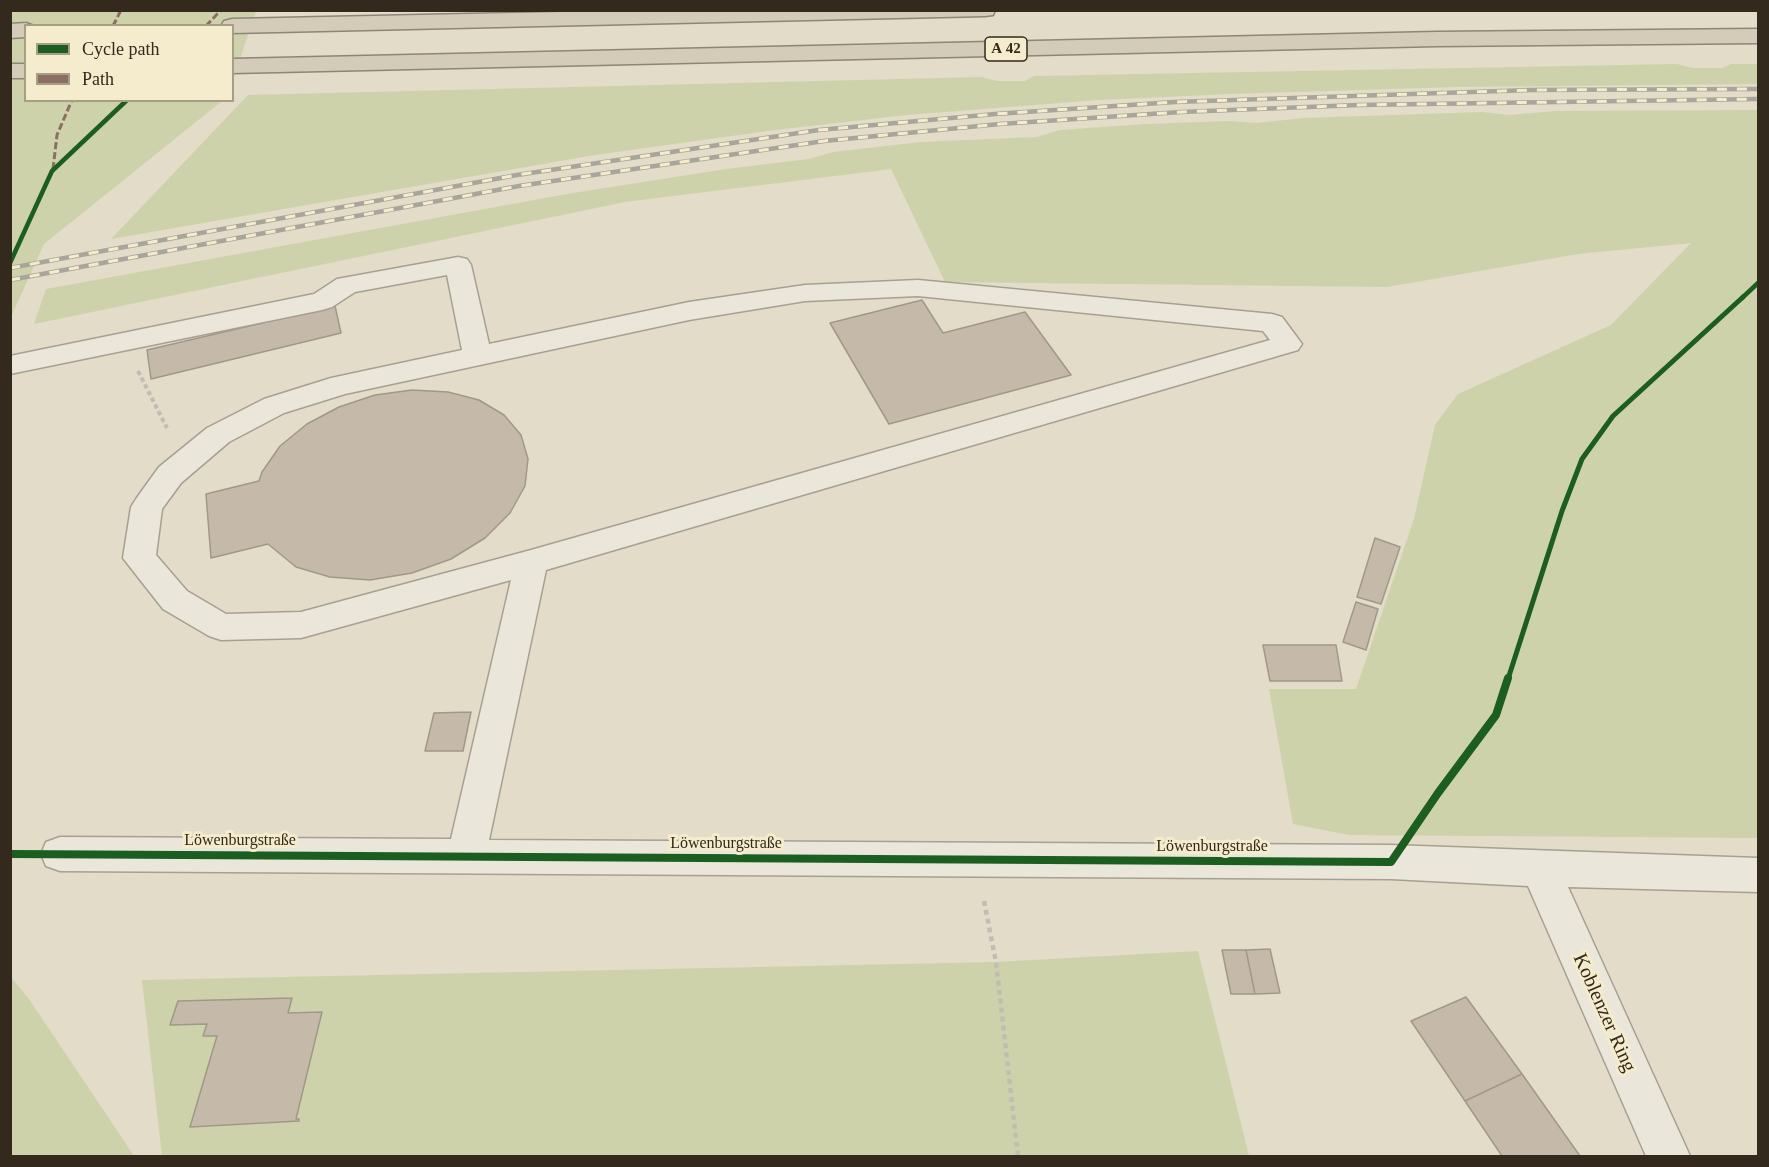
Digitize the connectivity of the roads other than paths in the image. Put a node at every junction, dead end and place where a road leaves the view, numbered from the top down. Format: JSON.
{"nodes":[{"id":1,"x":985,"y":10,"type":"edge"},
{"id":2,"x":234,"y":26,"type":"edge"},
{"id":3,"x":1758,"y":36,"type":"edge"},
{"id":4,"x":243,"y":66,"type":"edge"},
{"id":5,"x":477,"y":356,"type":"junction"},
{"id":6,"x":10,"y":365,"type":"edge"},
{"id":7,"x":531,"y":562,"type":"junction"},
{"id":8,"x":60,"y":854,"type":"dead end"},
{"id":9,"x":466,"y":856,"type":"junction"},
{"id":10,"x":1540,"y":869,"type":"junction"},
{"id":11,"x":1758,"y":875,"type":"edge"},
{"id":12,"x":1668,"y":1156,"type":"edge"}],
"edges":[{"from":1,"to":2,"type":"highway"},
{"from":3,"to":4,"type":"highway","number":"A 42"},
{"from":5,"to":6,"type":"street"},
{"from":5,"to":7,"type":"street"},
{"from":5,"to":7,"type":"street"},
{"from":7,"to":9,"type":"street"},
{"from":8,"to":9,"type":"street","name":"Löwenburgstraße"},
{"from":9,"to":10,"type":"street","name":"Löwenburgstraße"},
{"from":10,"to":11,"type":"street","name":"Löwenburgstraße"},
{"from":10,"to":12,"type":"street","name":"Koblenzer Ring"}]}
